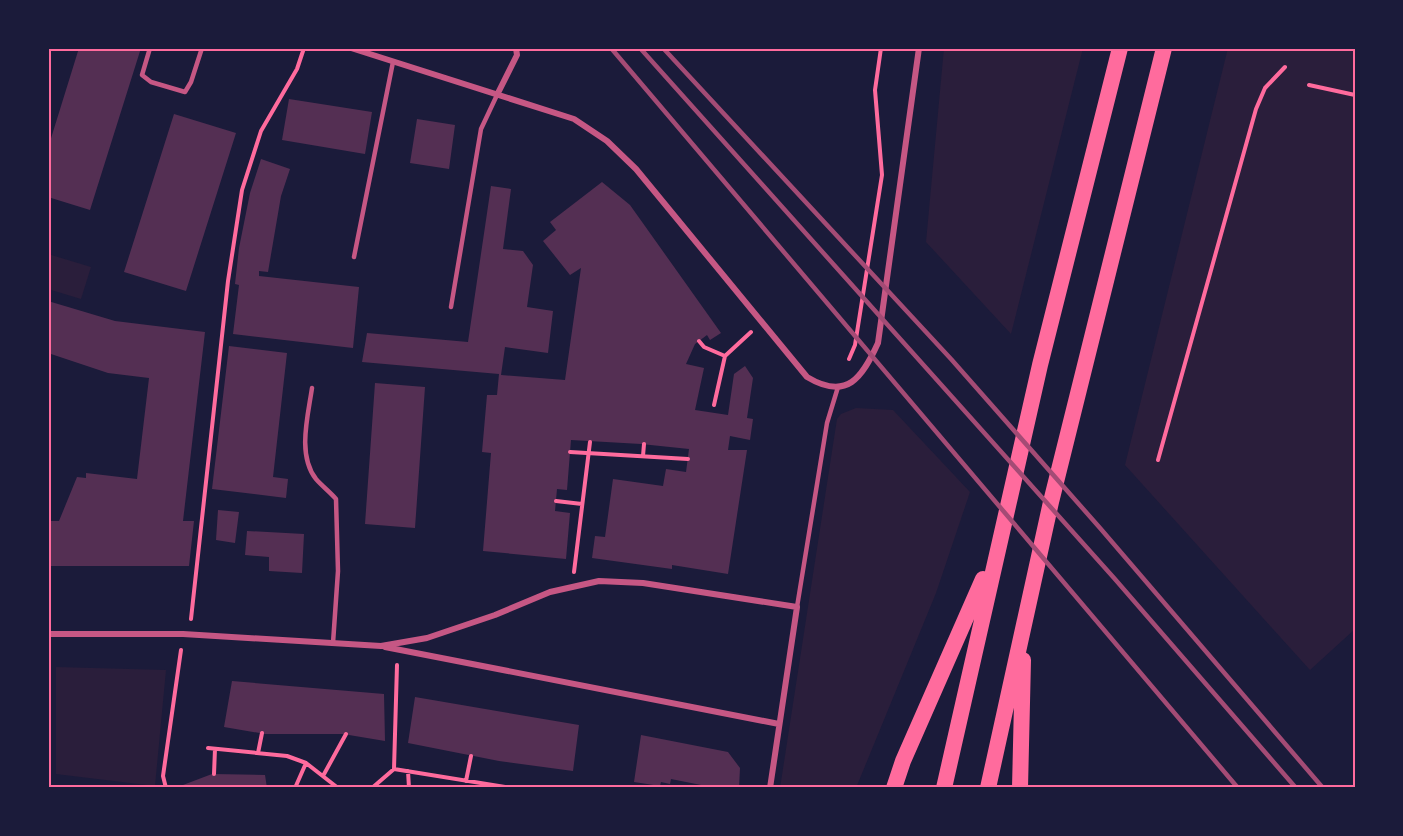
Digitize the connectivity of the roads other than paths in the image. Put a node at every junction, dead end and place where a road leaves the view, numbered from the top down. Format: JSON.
{"nodes":[{"id":1,"x":150,"y":48,"type":"edge"},
{"id":2,"x":202,"y":48,"type":"edge"},
{"id":3,"x":351,"y":48,"type":"edge"},
{"id":4,"x":516,"y":48,"type":"edge"},
{"id":5,"x":919,"y":48,"type":"edge"},
{"id":6,"x":1120,"y":48,"type":"edge"},
{"id":7,"x":1164,"y":48,"type":"edge"},
{"id":8,"x":393,"y":62,"type":"junction"},
{"id":9,"x":497,"y":94,"type":"junction"},
{"id":10,"x":354,"y":257,"type":"dead end"},
{"id":11,"x":451,"y":307,"type":"dead end"},
{"id":12,"x":838,"y":387,"type":"junction"},
{"id":13,"x":312,"y":388,"type":"dead end"},
{"id":14,"x":1001,"y":538,"type":"junction"},
{"id":15,"x":797,"y":607,"type":"junction"},
{"id":16,"x":1024,"y":621,"type":"junction"},
{"id":17,"x":48,"y":634,"type":"edge"},
{"id":18,"x":333,"y":643,"type":"junction"},
{"id":19,"x":381,"y":646,"type":"junction"},
{"id":20,"x":779,"y":724,"type":"junction"},
{"id":21,"x":770,"y":788,"type":"edge"},
{"id":22,"x":894,"y":788,"type":"edge"},
{"id":23,"x":944,"y":788,"type":"edge"},
{"id":24,"x":987,"y":788,"type":"edge"},
{"id":25,"x":1020,"y":788,"type":"edge"}],
"edges":[{"from":1,"to":2,"type":"lane"},
{"from":3,"to":8,"type":"street"},
{"from":4,"to":9,"type":"street"},
{"from":5,"to":12,"type":"street"},
{"from":6,"to":14,"type":"highway"},
{"from":7,"to":16,"type":"highway"},
{"from":8,"to":9,"type":"street"},
{"from":8,"to":10,"type":"lane"},
{"from":9,"to":11,"type":"lane"},
{"from":9,"to":12,"type":"street"},
{"from":12,"to":15,"type":"lane"},
{"from":13,"to":18,"type":"lane"},
{"from":14,"to":22,"type":"highway"},
{"from":14,"to":23,"type":"highway"},
{"from":15,"to":19,"type":"street"},
{"from":15,"to":20,"type":"street"},
{"from":16,"to":24,"type":"highway"},
{"from":16,"to":25,"type":"highway"},
{"from":17,"to":18,"type":"street"},
{"from":18,"to":19,"type":"street"},
{"from":19,"to":20,"type":"street"},
{"from":20,"to":21,"type":"street"}]}
